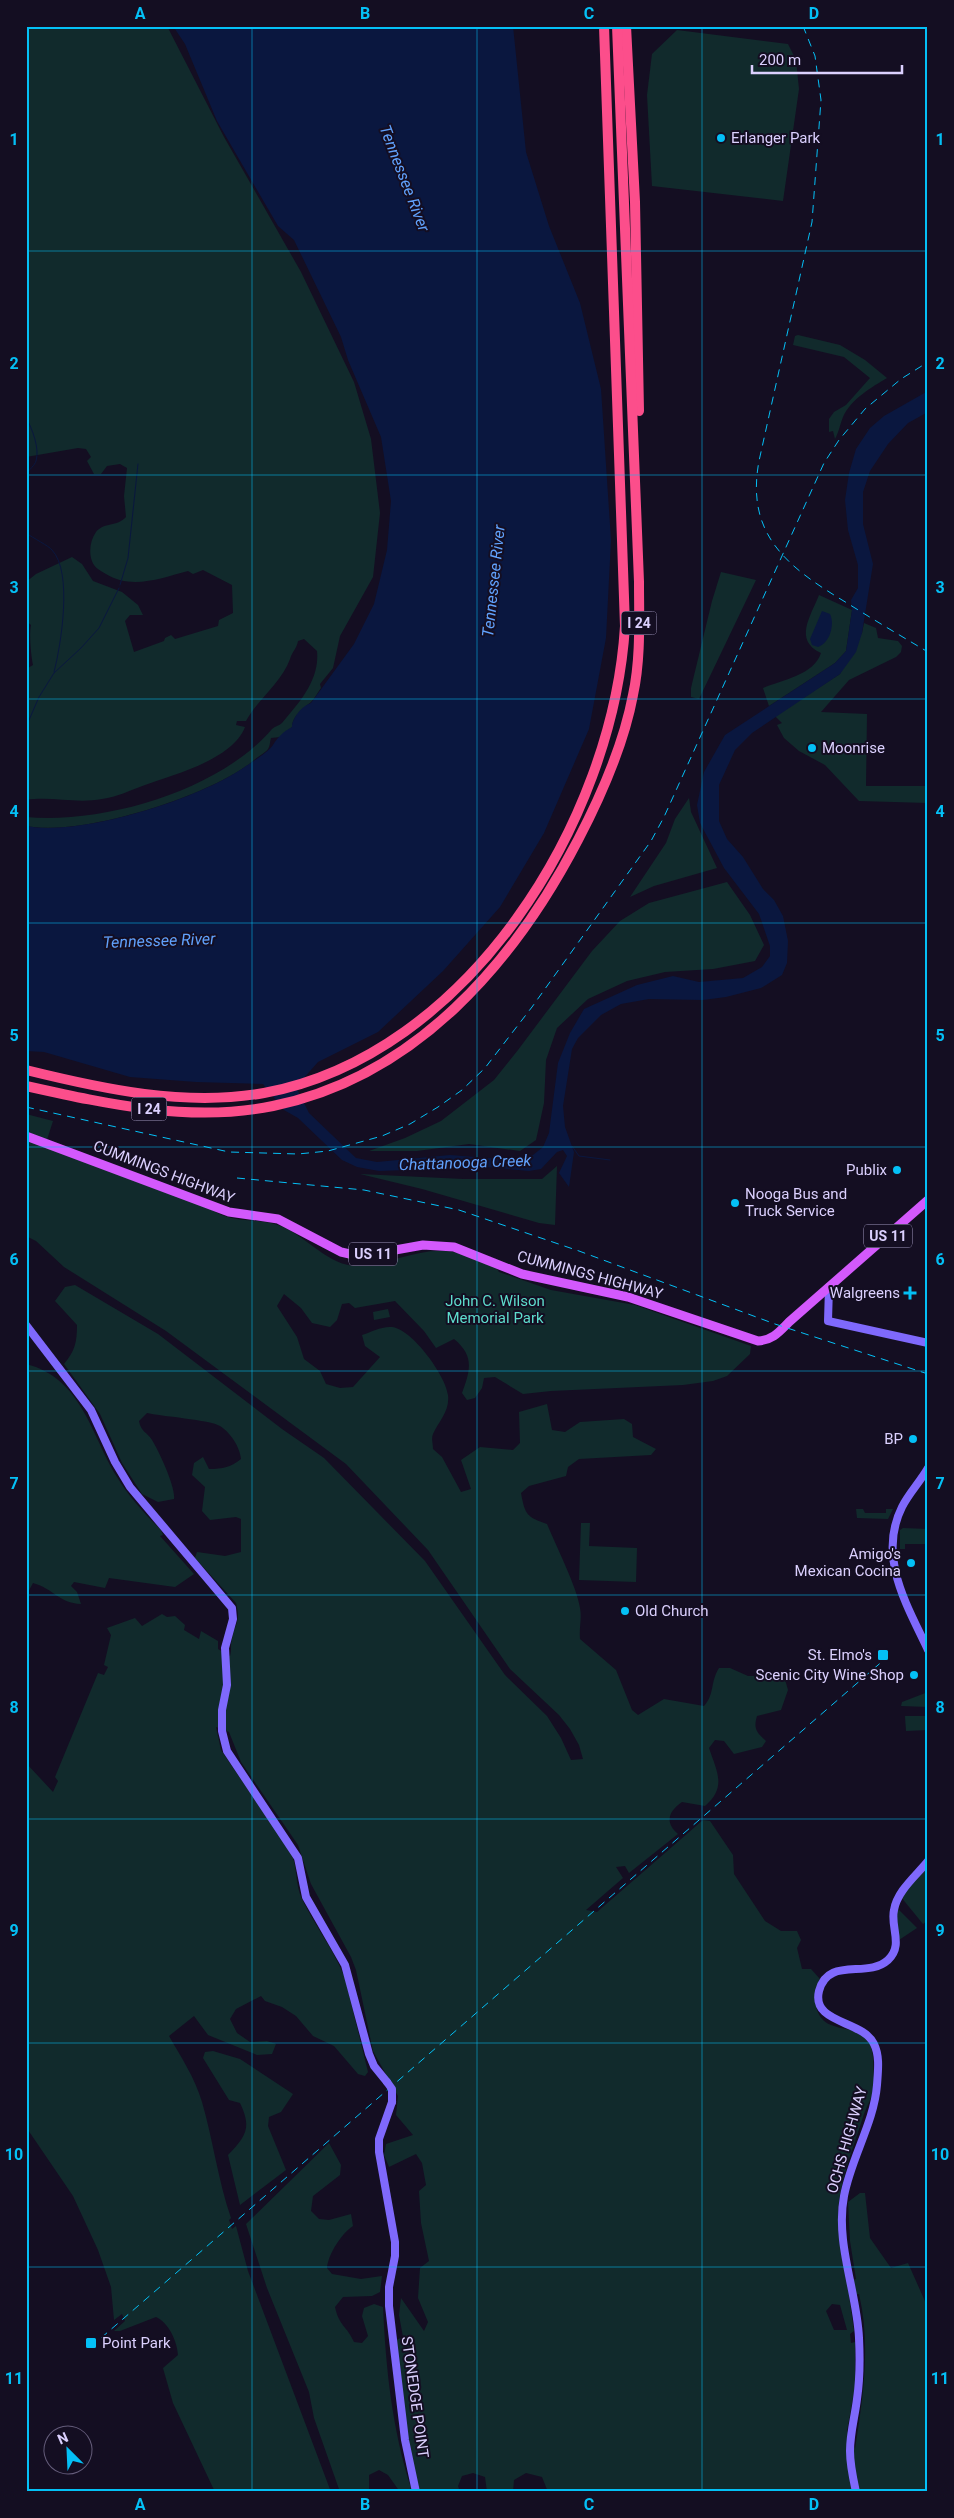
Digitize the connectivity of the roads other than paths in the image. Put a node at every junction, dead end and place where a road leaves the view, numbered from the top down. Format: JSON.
{"nodes":[{"id":1,"x":604,"y":26,"type":"edge"},
{"id":2,"x":617,"y":26,"type":"edge"},
{"id":3,"x":626,"y":26,"type":"edge"},
{"id":4,"x":634,"y":458,"type":"junction"},
{"id":5,"x":26,"y":1070,"type":"edge"},
{"id":6,"x":26,"y":1086,"type":"edge"},
{"id":7,"x":26,"y":1136,"type":"edge"},
{"id":8,"x":928,"y":1200,"type":"edge"},
{"id":9,"x":829,"y":1288,"type":"junction"},
{"id":10,"x":26,"y":1325,"type":"edge"},
{"id":11,"x":928,"y":1342,"type":"edge"},
{"id":12,"x":928,"y":1468,"type":"edge"},
{"id":13,"x":928,"y":1650,"type":"edge"},
{"id":14,"x":928,"y":1861,"type":"edge"},
{"id":15,"x":416,"y":2492,"type":"edge"},
{"id":16,"x":856,"y":2492,"type":"edge"}],
"edges":[{"from":1,"to":5,"type":"highway","number":"I 24"},
{"from":2,"to":4,"type":"highway","number":"I 24"},
{"from":3,"to":4,"type":"highway"},
{"from":4,"to":6,"type":"highway","number":"I 24"},
{"from":7,"to":9,"type":"main road","name":"CUMMINGS HIGHWAY","number":"US 11"},
{"from":8,"to":9,"type":"main road","number":"US 11"},
{"from":9,"to":11,"type":"main road"},
{"from":10,"to":15,"type":"main road","name":"STONEDGE POINT","bridge":true},
{"from":12,"to":13,"type":"main road"},
{"from":14,"to":16,"type":"main road","name":"OCHS HIGHWAY"}]}
